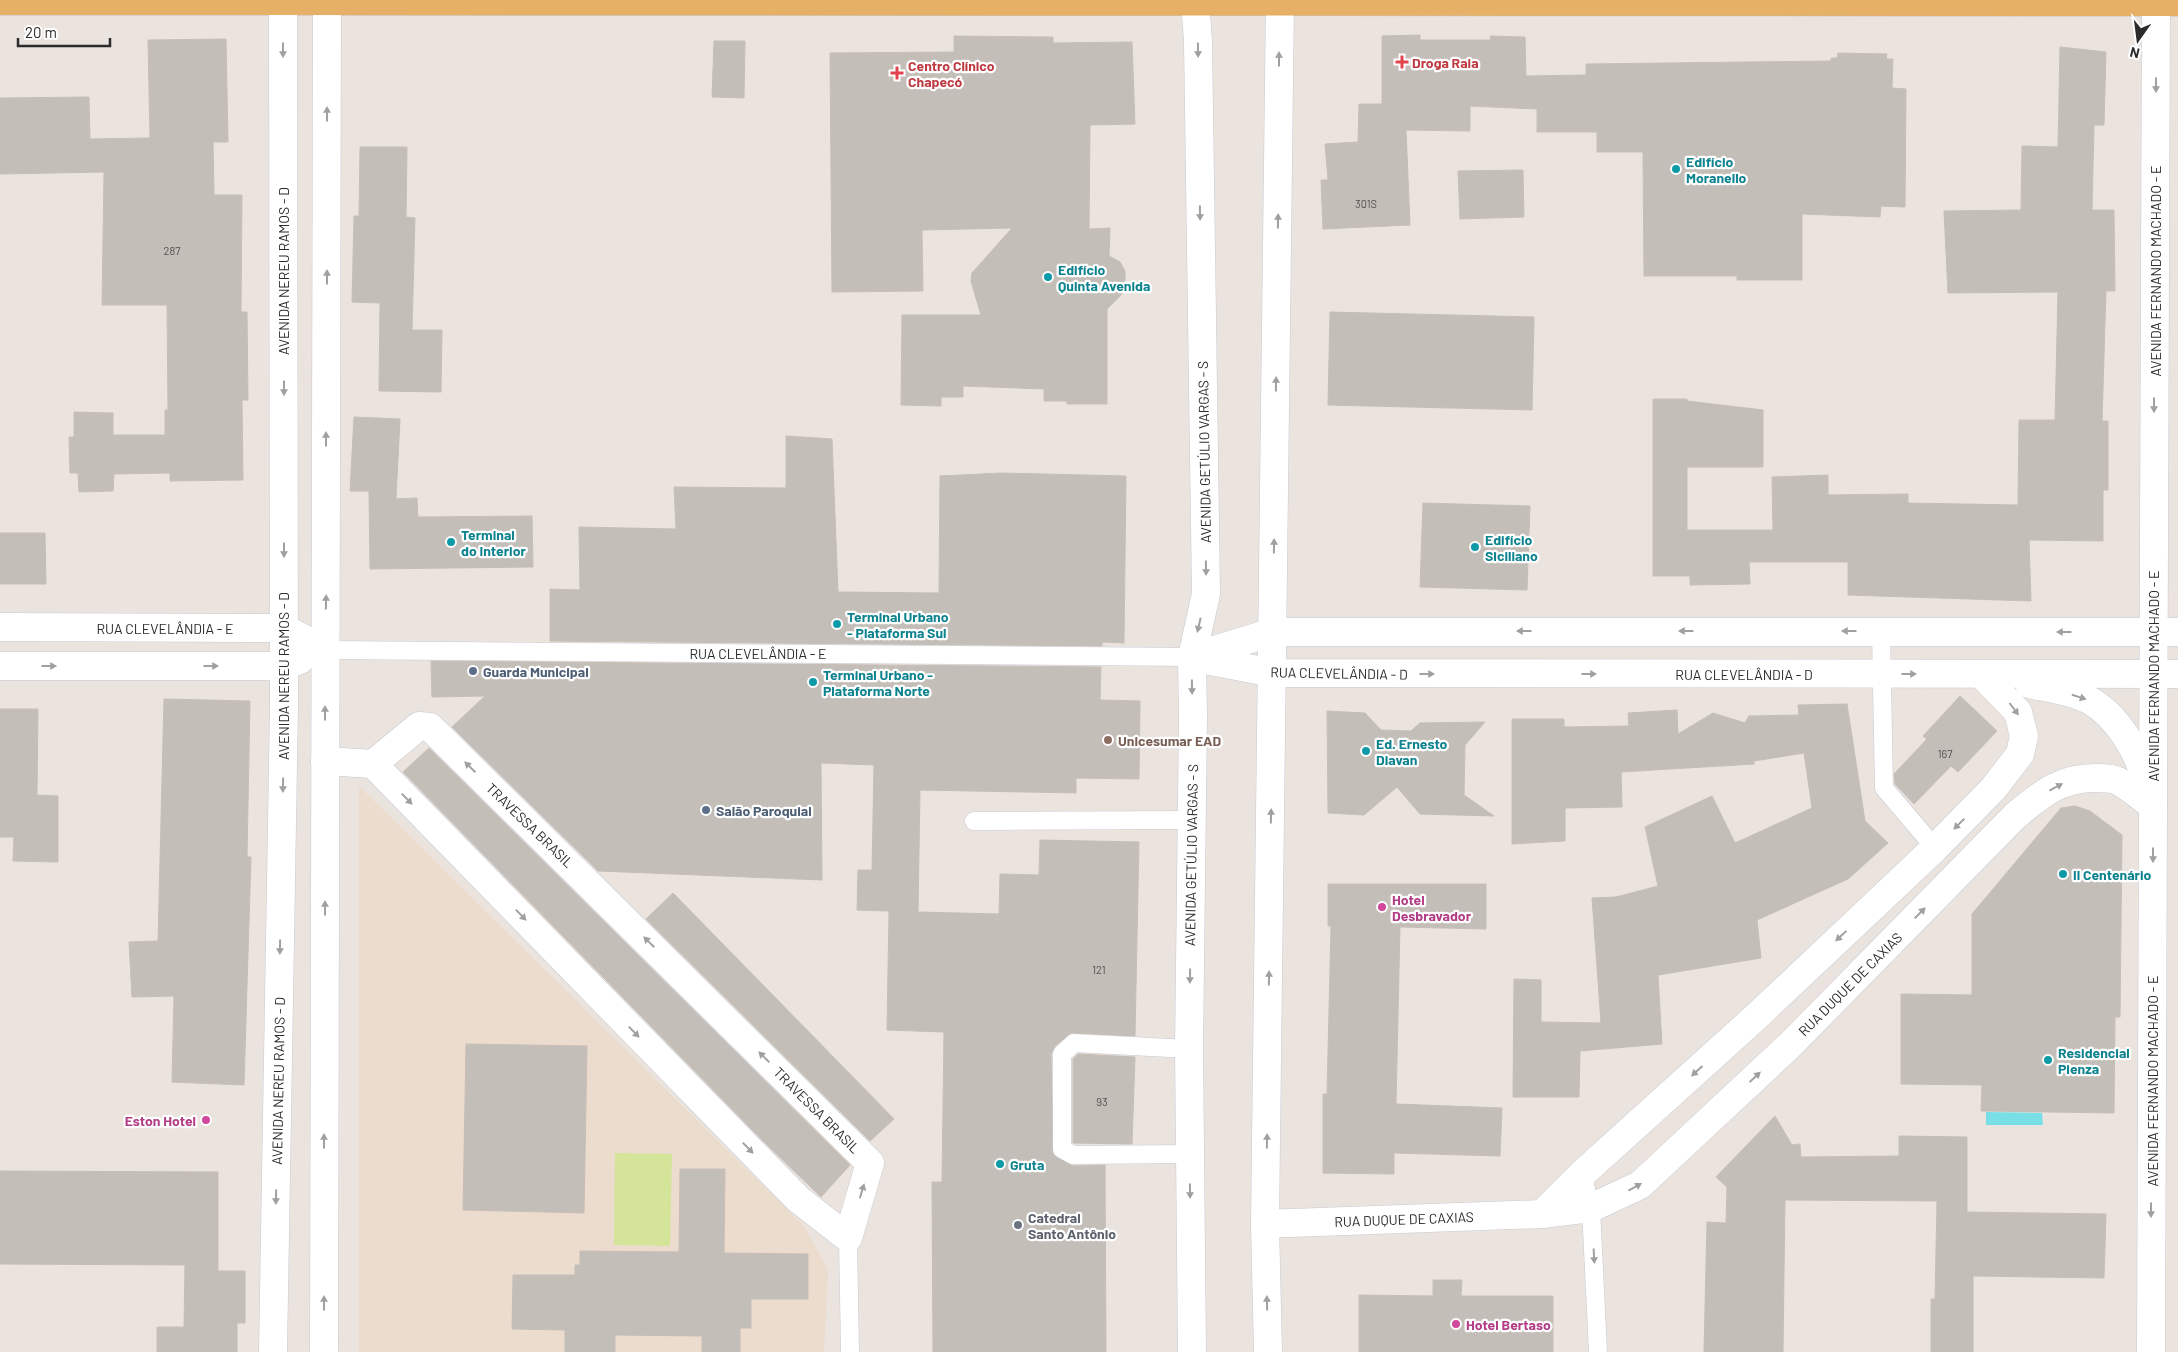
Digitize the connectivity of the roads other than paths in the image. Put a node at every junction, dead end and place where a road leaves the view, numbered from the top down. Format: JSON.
{"nodes":[{"id":1,"x":283,"y":1,"type":"edge"},
{"id":2,"x":327,"y":1,"type":"edge"},
{"id":3,"x":1195,"y":1,"type":"edge"},
{"id":4,"x":1280,"y":1,"type":"edge"},
{"id":5,"x":2163,"y":1,"type":"edge"},
{"id":6,"x":0,"y":2,"type":"edge"},
{"id":7,"x":2166,"y":329,"type":"edge"},
{"id":8,"x":0,"y":628,"type":"edge"},
{"id":9,"x":284,"y":628,"type":"junction"},
{"id":10,"x":1881,"y":631,"type":"junction"},
{"id":11,"x":1273,"y":632,"type":"junction"},
{"id":12,"x":2166,"y":632,"type":"edge"},
{"id":13,"x":325,"y":650,"type":"junction"},
{"id":14,"x":1192,"y":657,"type":"junction"},
{"id":15,"x":0,"y":666,"type":"edge"},
{"id":16,"x":284,"y":666,"type":"junction"},
{"id":17,"x":1273,"y":673,"type":"junction"},
{"id":18,"x":1882,"y":674,"type":"junction"},
{"id":19,"x":1981,"y":674,"type":"junction"},
{"id":20,"x":2166,"y":674,"type":"edge"},
{"id":21,"x":325,"y":761,"type":"junction"},
{"id":22,"x":373,"y":764,"type":"junction"},
{"id":23,"x":1993,"y":789,"type":"junction"},
{"id":24,"x":2153,"y":806,"type":"junction"},
{"id":25,"x":2016,"y":815,"type":"junction"},
{"id":26,"x":1191,"y":820,"type":"junction"},
{"id":27,"x":974,"y":821,"type":"dead end"},
{"id":28,"x":1935,"y":848,"type":"junction"},
{"id":29,"x":1189,"y":1049,"type":"junction"},
{"id":30,"x":1189,"y":1154,"type":"junction"},
{"id":31,"x":1582,"y":1174,"type":"junction"},
{"id":32,"x":1591,"y":1208,"type":"junction"},
{"id":33,"x":1542,"y":1214,"type":"junction"},
{"id":34,"x":1265,"y":1224,"type":"junction"},
{"id":35,"x":848,"y":1238,"type":"junction"},
{"id":36,"x":273,"y":1352,"type":"edge"},
{"id":37,"x":324,"y":1352,"type":"edge"},
{"id":38,"x":850,"y":1352,"type":"edge"},
{"id":39,"x":1192,"y":1352,"type":"edge"},
{"id":40,"x":1268,"y":1352,"type":"edge"},
{"id":41,"x":1598,"y":1352,"type":"edge"},
{"id":42,"x":2151,"y":1352,"type":"edge"}],
"edges":[{"from":1,"to":2,"type":"main road"},
{"from":1,"to":6,"type":"main road"},
{"from":1,"to":9,"type":"street","name":"AVENIDA NEREU RAMOS - D","one_way":true},
{"from":2,"to":3,"type":"main road"},
{"from":13,"to":2,"type":"street","one_way":true},
{"from":3,"to":4,"type":"main road"},
{"from":3,"to":14,"type":"street","name":"AVENIDA GETÚLIO VARGAS - S","one_way":true},
{"from":4,"to":5,"type":"main road"},
{"from":11,"to":4,"type":"street","one_way":true},
{"from":5,"to":7,"type":"street","name":"AVENIDA FERNANDO MACHADO - E","one_way":true},
{"from":7,"to":12,"type":"street","name":"AVENIDA FERNANDO MACHADO - E","one_way":true},
{"from":8,"to":9,"type":"street","name":"RUA CLEVELÂNDIA - E"},
{"from":9,"to":13,"type":"street","name":"RUA CLEVELÂNDIA - E"},
{"from":9,"to":16,"type":"street","name":"AVENIDA NEREU RAMOS - D"},
{"from":10,"to":11,"type":"street","one_way":true},
{"from":12,"to":10,"type":"street","one_way":true},
{"from":10,"to":18,"type":"lane"},
{"from":11,"to":14,"type":"street"},
{"from":11,"to":17,"type":"street"},
{"from":12,"to":20,"type":"street","name":"AVENIDA FERNANDO MACHADO - E"},
{"from":13,"to":14,"type":"lane","name":"RUA CLEVELÂNDIA - E"},
{"from":13,"to":16,"type":"street","name":"RUA CLEVELÂNDIA - E"},
{"from":21,"to":13,"type":"street","one_way":true},
{"from":14,"to":17,"type":"street","name":"RUA CLEVELÂNDIA - D"},
{"from":14,"to":26,"type":"street","name":"AVENIDA GETÚLIO VARGAS - S","one_way":true},
{"from":15,"to":16,"type":"street","name":"RUA CLEVELÂNDIA - E","one_way":true},
{"from":16,"to":36,"type":"street","name":"AVENIDA NEREU RAMOS - D","one_way":true},
{"from":17,"to":18,"type":"street","name":"RUA CLEVELÂNDIA - D","one_way":true},
{"from":34,"to":17,"type":"street","one_way":true},
{"from":18,"to":19,"type":"street","name":"RUA CLEVELÂNDIA - D","one_way":true},
{"from":18,"to":28,"type":"lane"},
{"from":19,"to":20,"type":"street","name":"RUA CLEVELÂNDIA - D"},
{"from":19,"to":23,"type":"street","one_way":true},
{"from":19,"to":24,"type":"street","one_way":true},
{"from":20,"to":24,"type":"street","name":"AVENIDA FERNANDO MACHADO - E"},
{"from":21,"to":22,"type":"street"},
{"from":37,"to":21,"type":"street","one_way":true},
{"from":22,"to":35,"type":"street","one_way":true},
{"from":35,"to":22,"type":"street","name":"TRAVESSA BRASIL","one_way":true},
{"from":23,"to":25,"type":"street"},
{"from":23,"to":28,"type":"street","one_way":true},
{"from":25,"to":24,"type":"street","name":"RUA DUQUE DE CAXIAS","one_way":true},
{"from":24,"to":42,"type":"street","name":"AVENIDA FERNANDO MACHADO - E","one_way":true},
{"from":32,"to":25,"type":"street","name":"RUA DUQUE DE CAXIAS","one_way":true},
{"from":26,"to":27,"type":"lane"},
{"from":26,"to":29,"type":"street","name":"AVENIDA GETÚLIO VARGAS - S","one_way":true},
{"from":28,"to":31,"type":"street","one_way":true},
{"from":29,"to":30,"type":"street","name":"AVENIDA GETÚLIO VARGAS - S"},
{"from":29,"to":30,"type":"lane"},
{"from":30,"to":39,"type":"street","name":"AVENIDA GETÚLIO VARGAS - S","one_way":true},
{"from":31,"to":32,"type":"lane"},
{"from":31,"to":33,"type":"street"},
{"from":32,"to":33,"type":"street","name":"RUA DUQUE DE CAXIAS"},
{"from":32,"to":41,"type":"lane","one_way":true},
{"from":33,"to":34,"type":"street","name":"RUA DUQUE DE CAXIAS"},
{"from":40,"to":34,"type":"street","one_way":true},
{"from":35,"to":38,"type":"lane"}]}
